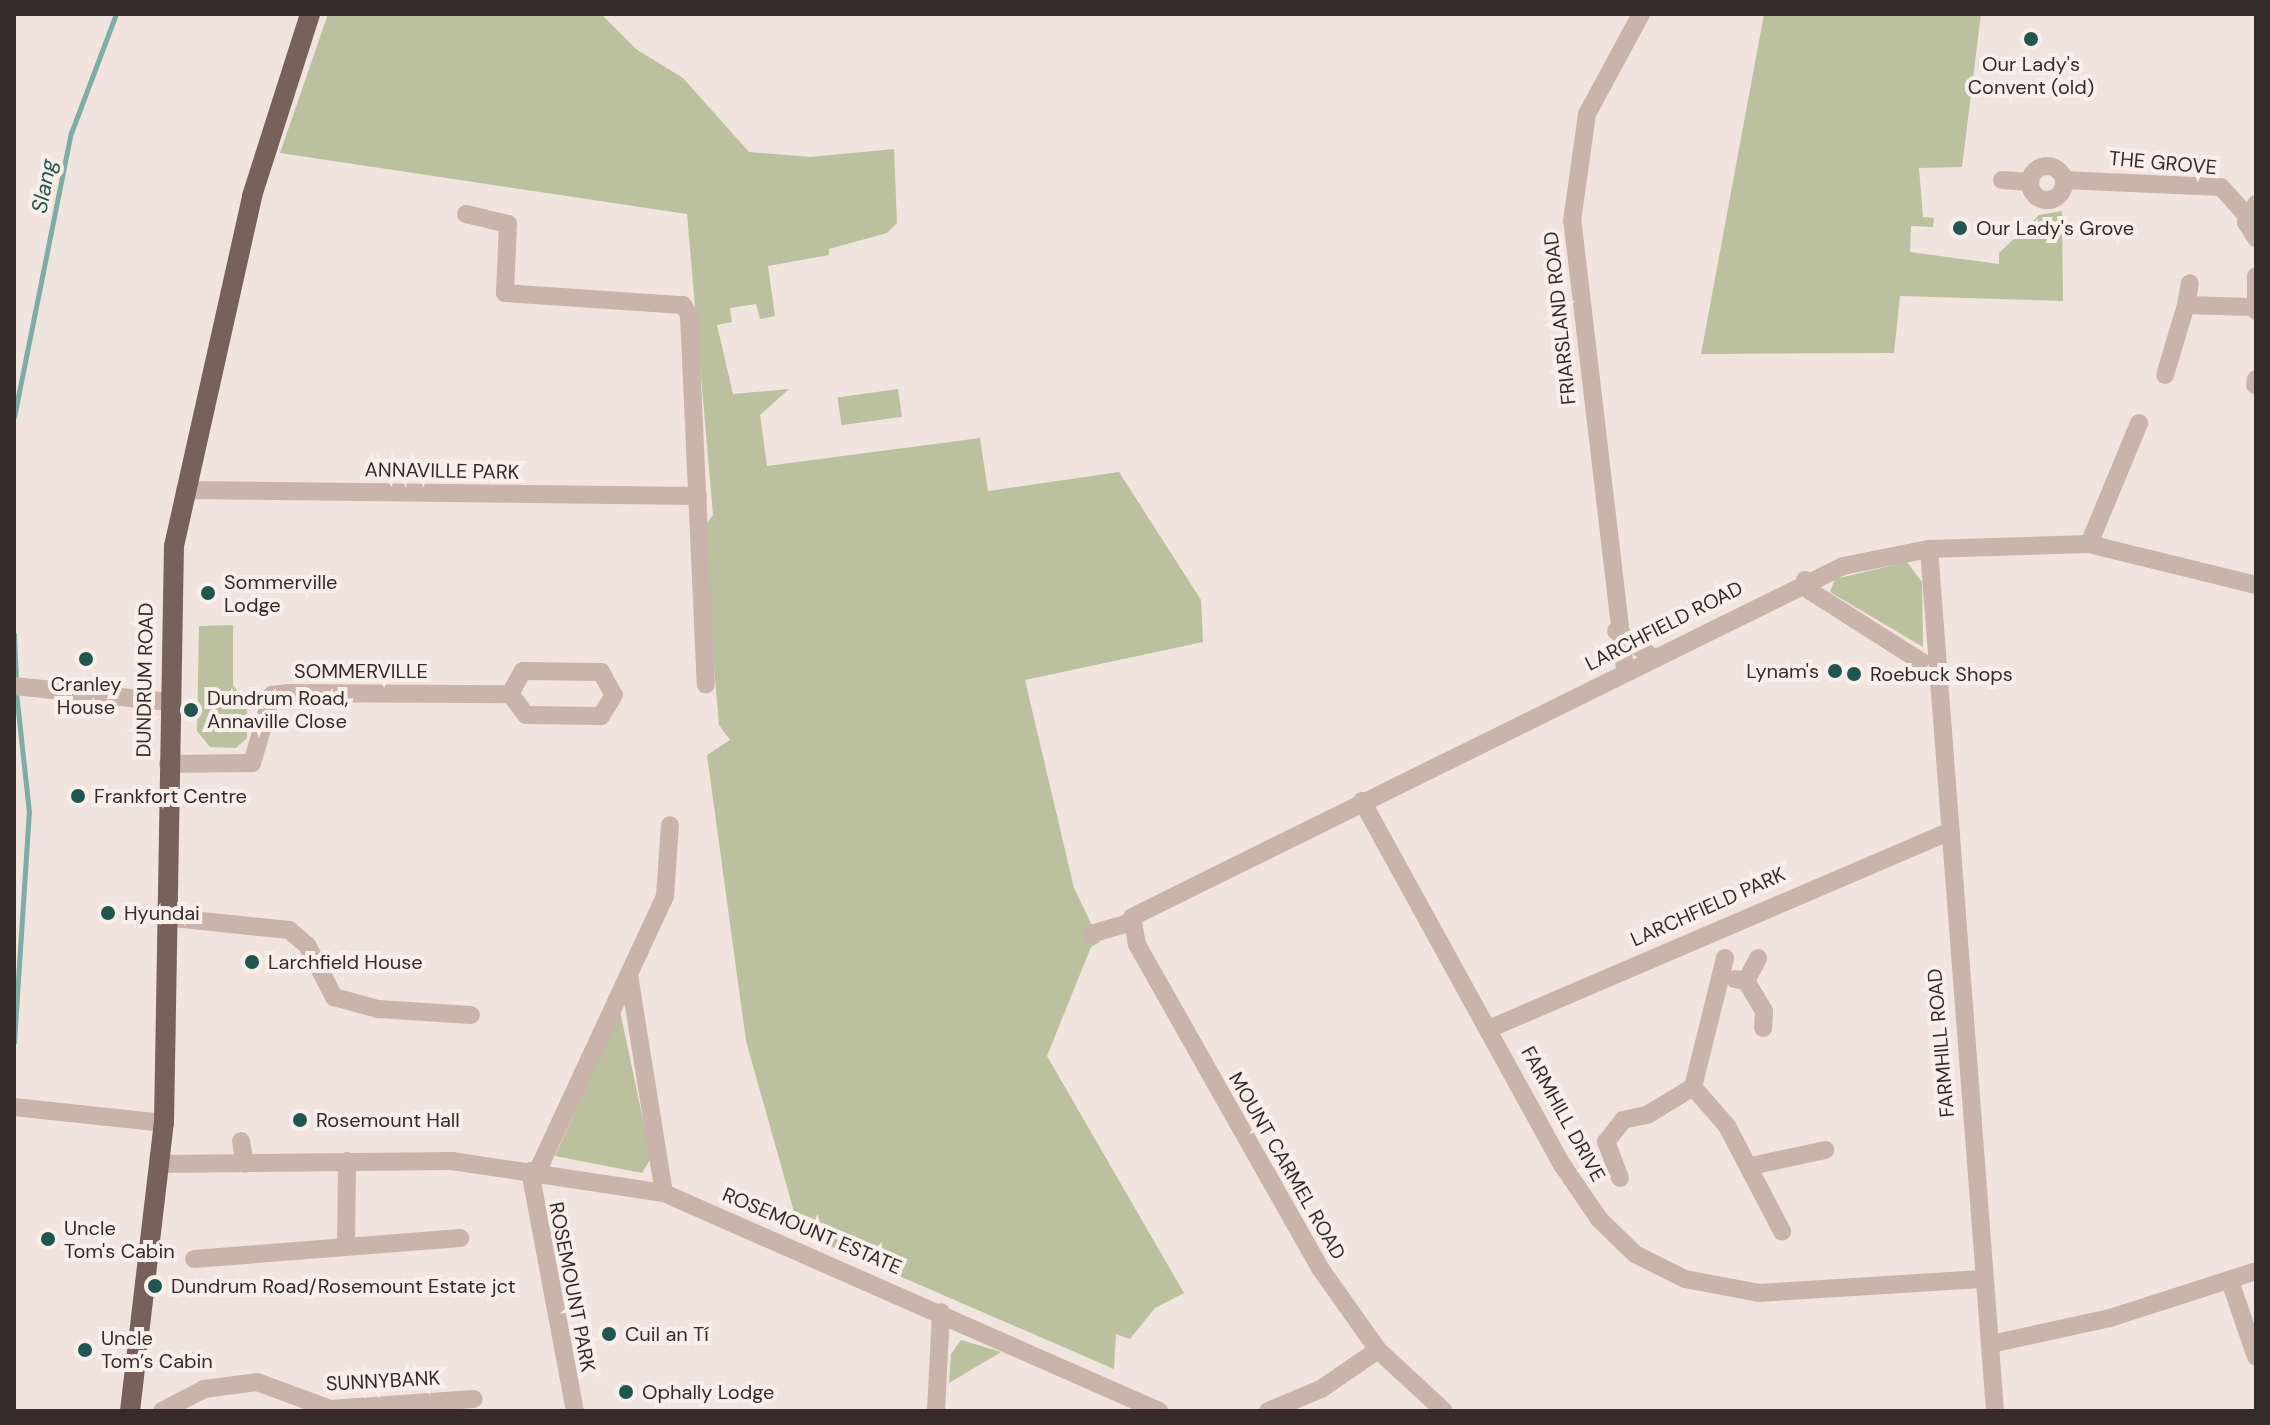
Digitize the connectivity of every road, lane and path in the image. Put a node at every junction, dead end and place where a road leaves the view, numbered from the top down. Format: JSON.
{"nodes":[{"id":1,"x":310,"y":14,"type":"edge"},
{"id":2,"x":1641,"y":14,"type":"edge"},
{"id":3,"x":2002,"y":180,"type":"dead end"},
{"id":4,"x":2251,"y":210,"type":"edge"},
{"id":5,"x":466,"y":214,"type":"dead end"},
{"id":6,"x":2256,"y":238,"type":"edge"},
{"id":7,"x":2256,"y":276,"type":"edge"},
{"id":8,"x":2190,"y":283,"type":"dead end"},
{"id":9,"x":2186,"y":305,"type":"junction"},
{"id":10,"x":2253,"y":309,"type":"edge"},
{"id":11,"x":2165,"y":375,"type":"dead end"},
{"id":12,"x":2256,"y":379,"type":"edge"},
{"id":13,"x":2255,"y":385,"type":"edge"},
{"id":14,"x":2139,"y":423,"type":"dead end"},
{"id":15,"x":185,"y":490,"type":"junction"},
{"id":16,"x":698,"y":496,"type":"junction"},
{"id":17,"x":2089,"y":544,"type":"junction"},
{"id":18,"x":1929,"y":549,"type":"junction"},
{"id":19,"x":1805,"y":580,"type":"junction"},
{"id":20,"x":2256,"y":585,"type":"edge"},
{"id":21,"x":1616,"y":631,"type":"junction"},
{"id":22,"x":1651,"y":656,"type":"junction"},
{"id":23,"x":1625,"y":669,"type":"junction"},
{"id":24,"x":1936,"y":671,"type":"junction"},
{"id":25,"x":706,"y":685,"type":"dead end"},
{"id":26,"x":18,"y":686,"type":"edge"},
{"id":27,"x":510,"y":694,"type":"junction"},
{"id":28,"x":169,"y":702,"type":"junction"},
{"id":29,"x":168,"y":764,"type":"junction"},
{"id":30,"x":1362,"y":801,"type":"junction"},
{"id":31,"x":670,"y":825,"type":"dead end"},
{"id":32,"x":1946,"y":833,"type":"junction"},
{"id":33,"x":163,"y":917,"type":"junction"},
{"id":34,"x":1132,"y":920,"type":"junction"},
{"id":35,"x":1091,"y":934,"type":"dead end"},
{"id":36,"x":1758,"y":958,"type":"dead end"},
{"id":37,"x":629,"y":974,"type":"junction"},
{"id":38,"x":1746,"y":981,"type":"junction"},
{"id":39,"x":471,"y":1015,"type":"dead end"},
{"id":40,"x":1491,"y":1028,"type":"junction"},
{"id":41,"x":1763,"y":1028,"type":"dead end"},
{"id":42,"x":1693,"y":1087,"type":"junction"},
{"id":43,"x":16,"y":1107,"type":"edge"},
{"id":44,"x":164,"y":1123,"type":"junction"},
{"id":45,"x":241,"y":1141,"type":"dead end"},
{"id":46,"x":1825,"y":1150,"type":"dead end"},
{"id":47,"x":347,"y":1161,"type":"junction"},
{"id":48,"x":161,"y":1164,"type":"junction"},
{"id":49,"x":245,"y":1164,"type":"junction"},
{"id":50,"x":1751,"y":1166,"type":"junction"},
{"id":51,"x":534,"y":1171,"type":"junction"},
{"id":52,"x":1620,"y":1178,"type":"dead end"},
{"id":53,"x":664,"y":1193,"type":"junction"},
{"id":54,"x":1782,"y":1231,"type":"dead end"},
{"id":55,"x":460,"y":1238,"type":"dead end"},
{"id":56,"x":346,"y":1246,"type":"junction"},
{"id":57,"x":194,"y":1259,"type":"dead end"},
{"id":58,"x":2256,"y":1271,"type":"edge"},
{"id":59,"x":1982,"y":1279,"type":"junction"},
{"id":60,"x":2230,"y":1281,"type":"junction"},
{"id":61,"x":941,"y":1312,"type":"junction"},
{"id":62,"x":1991,"y":1344,"type":"junction"},
{"id":63,"x":1378,"y":1350,"type":"junction"},
{"id":64,"x":2256,"y":1357,"type":"edge"},
{"id":65,"x":474,"y":1399,"type":"dead end"},
{"id":66,"x":130,"y":1411,"type":"edge"},
{"id":67,"x":162,"y":1411,"type":"edge"},
{"id":68,"x":575,"y":1411,"type":"edge"},
{"id":69,"x":936,"y":1411,"type":"edge"},
{"id":70,"x":1159,"y":1411,"type":"edge"},
{"id":71,"x":1268,"y":1411,"type":"edge"},
{"id":72,"x":1444,"y":1411,"type":"edge"},
{"id":73,"x":1995,"y":1411,"type":"edge"}],
"edges":[{"from":1,"to":15,"type":"main road","name":"DUNDRUM ROAD"},
{"from":2,"to":21,"type":"street","name":"FRIARSLAND ROAD"},
{"from":3,"to":4,"type":"street","name":"THE GROVE"},
{"from":4,"to":6,"type":"street","name":"THE GROVE"},
{"from":5,"to":16,"type":"street"},
{"from":7,"to":10,"type":"street"},
{"from":8,"to":9,"type":"street"},
{"from":9,"to":10,"type":"street"},
{"from":9,"to":11,"type":"street"},
{"from":12,"to":13,"type":"street"},
{"from":14,"to":17,"type":"street"},
{"from":15,"to":16,"type":"street","name":"ANNAVILLE PARK"},
{"from":15,"to":28,"type":"main road","name":"DUNDRUM ROAD"},
{"from":16,"to":25,"type":"street"},
{"from":17,"to":18,"type":"street","name":"LARCHFIELD ROAD"},
{"from":17,"to":20,"type":"street","name":"LARCHFIELD ROAD"},
{"from":18,"to":19,"type":"street","name":"LARCHFIELD ROAD"},
{"from":18,"to":24,"type":"street","name":"FARMHILL ROAD"},
{"from":19,"to":22,"type":"street","name":"LARCHFIELD ROAD"},
{"from":19,"to":24,"type":"street"},
{"from":21,"to":22,"type":"street"},
{"from":21,"to":23,"type":"street","name":"FRIARSLAND ROAD"},
{"from":22,"to":23,"type":"street","name":"LARCHFIELD ROAD"},
{"from":23,"to":30,"type":"street","name":"LARCHFIELD ROAD"},
{"from":24,"to":32,"type":"street","name":"FARMHILL ROAD"},
{"from":26,"to":28,"type":"street"},
{"from":27,"to":27,"type":"street"},
{"from":27,"to":29,"type":"street","name":"SOMMERVILLE"},
{"from":28,"to":29,"type":"main road","name":"DUNDRUM ROAD"},
{"from":29,"to":33,"type":"main road","name":"DUNDRUM ROAD"},
{"from":30,"to":34,"type":"street","name":"LARCHFIELD ROAD"},
{"from":30,"to":40,"type":"street","name":"FARMHILL DRIVE"},
{"from":31,"to":37,"type":"street"},
{"from":32,"to":40,"type":"street","name":"LARCHFIELD PARK"},
{"from":32,"to":59,"type":"street","name":"FARMHILL ROAD"},
{"from":33,"to":39,"type":"street"},
{"from":33,"to":44,"type":"main road","name":"DUNDRUM ROAD"},
{"from":34,"to":35,"type":"street","name":"LARCHFIELD ROAD"},
{"from":34,"to":63,"type":"street","name":"MOUNT CARMEL ROAD"},
{"from":36,"to":38,"type":"street"},
{"from":37,"to":51,"type":"street"},
{"from":37,"to":53,"type":"street"},
{"from":38,"to":41,"type":"street"},
{"from":38,"to":42,"type":"street"},
{"from":40,"to":59,"type":"street","name":"FARMHILL DRIVE"},
{"from":42,"to":50,"type":"street"},
{"from":42,"to":52,"type":"street"},
{"from":43,"to":44,"type":"street"},
{"from":44,"to":48,"type":"main road","name":"DUNDRUM ROAD"},
{"from":45,"to":49,"type":"street"},
{"from":46,"to":50,"type":"street"},
{"from":47,"to":49,"type":"street","name":"ROSEMOUNT ESTATE"},
{"from":47,"to":51,"type":"street","name":"ROSEMOUNT ESTATE"},
{"from":47,"to":56,"type":"street"},
{"from":48,"to":49,"type":"street","name":"ROSEMOUNT ESTATE"},
{"from":48,"to":66,"type":"main road","name":"DUNDRUM ROAD"},
{"from":50,"to":54,"type":"street"},
{"from":51,"to":53,"type":"street","name":"ROSEMOUNT ESTATE"},
{"from":51,"to":68,"type":"street","name":"ROSEMOUNT PARK"},
{"from":53,"to":61,"type":"street","name":"ROSEMOUNT ESTATE"},
{"from":55,"to":56,"type":"street"},
{"from":56,"to":57,"type":"street"},
{"from":58,"to":60,"type":"street"},
{"from":59,"to":62,"type":"street","name":"FARMHILL ROAD"},
{"from":60,"to":62,"type":"street"},
{"from":60,"to":64,"type":"street"},
{"from":61,"to":69,"type":"street"},
{"from":61,"to":70,"type":"street","name":"ROSEMOUNT ESTATE"},
{"from":62,"to":73,"type":"street","name":"FARMHILL ROAD"},
{"from":63,"to":71,"type":"street"},
{"from":63,"to":72,"type":"street","name":"MOUNT CARMEL ROAD"},
{"from":65,"to":67,"type":"street","name":"SUNNYBANK"}]}
